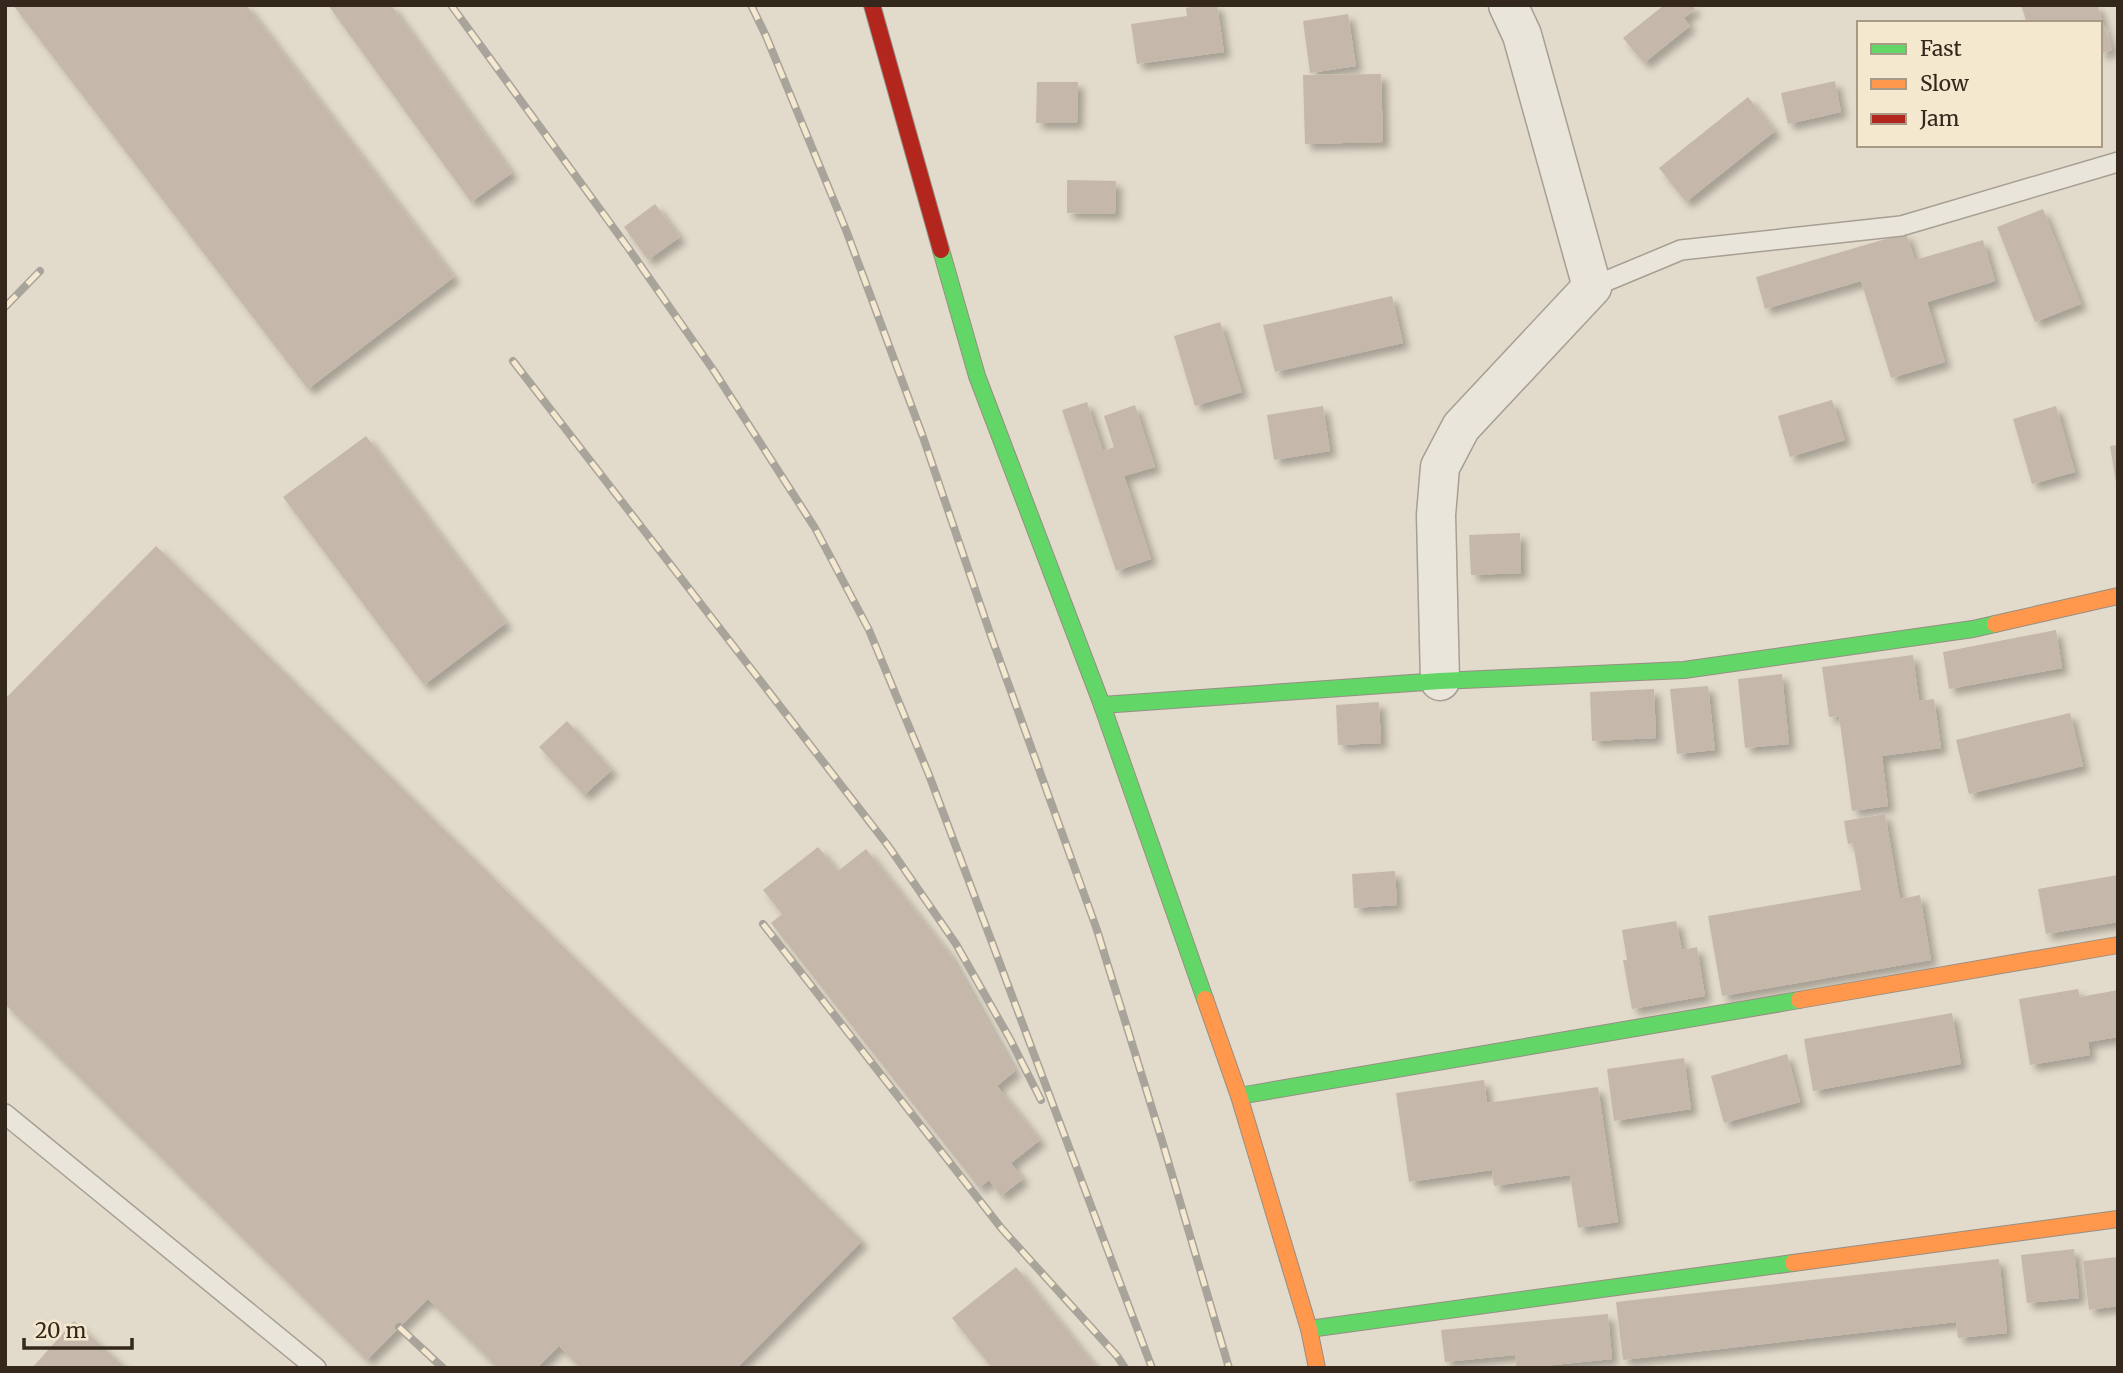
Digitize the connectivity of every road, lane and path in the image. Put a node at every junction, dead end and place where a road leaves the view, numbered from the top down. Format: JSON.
{"nodes":[{"id":1,"x":872,"y":5,"type":"edge"},
{"id":2,"x":1508,"y":5,"type":"edge"},
{"id":3,"x":2118,"y":162,"type":"edge"},
{"id":4,"x":1592,"y":287,"type":"junction"},
{"id":5,"x":2118,"y":596,"type":"edge"},
{"id":6,"x":1440,"y":681,"type":"junction"},
{"id":7,"x":1102,"y":705,"type":"junction"},
{"id":8,"x":2118,"y":945,"type":"edge"},
{"id":9,"x":1239,"y":1096,"type":"junction"},
{"id":10,"x":5,"y":1114,"type":"edge"},
{"id":11,"x":2118,"y":1219,"type":"edge"},
{"id":12,"x":1309,"y":1329,"type":"junction"},
{"id":13,"x":316,"y":1368,"type":"edge"},
{"id":14,"x":1317,"y":1368,"type":"edge"}],
"edges":[{"from":1,"to":7,"type":"street"},
{"from":2,"to":4,"type":"street"},
{"from":3,"to":4,"type":"lane"},
{"from":4,"to":6,"type":"street"},
{"from":5,"to":6,"type":"street"},
{"from":6,"to":7,"type":"street"},
{"from":7,"to":9,"type":"street"},
{"from":8,"to":9,"type":"street"},
{"from":9,"to":12,"type":"street"},
{"from":10,"to":13,"type":"lane"},
{"from":11,"to":12,"type":"street"},
{"from":12,"to":14,"type":"street"}]}
